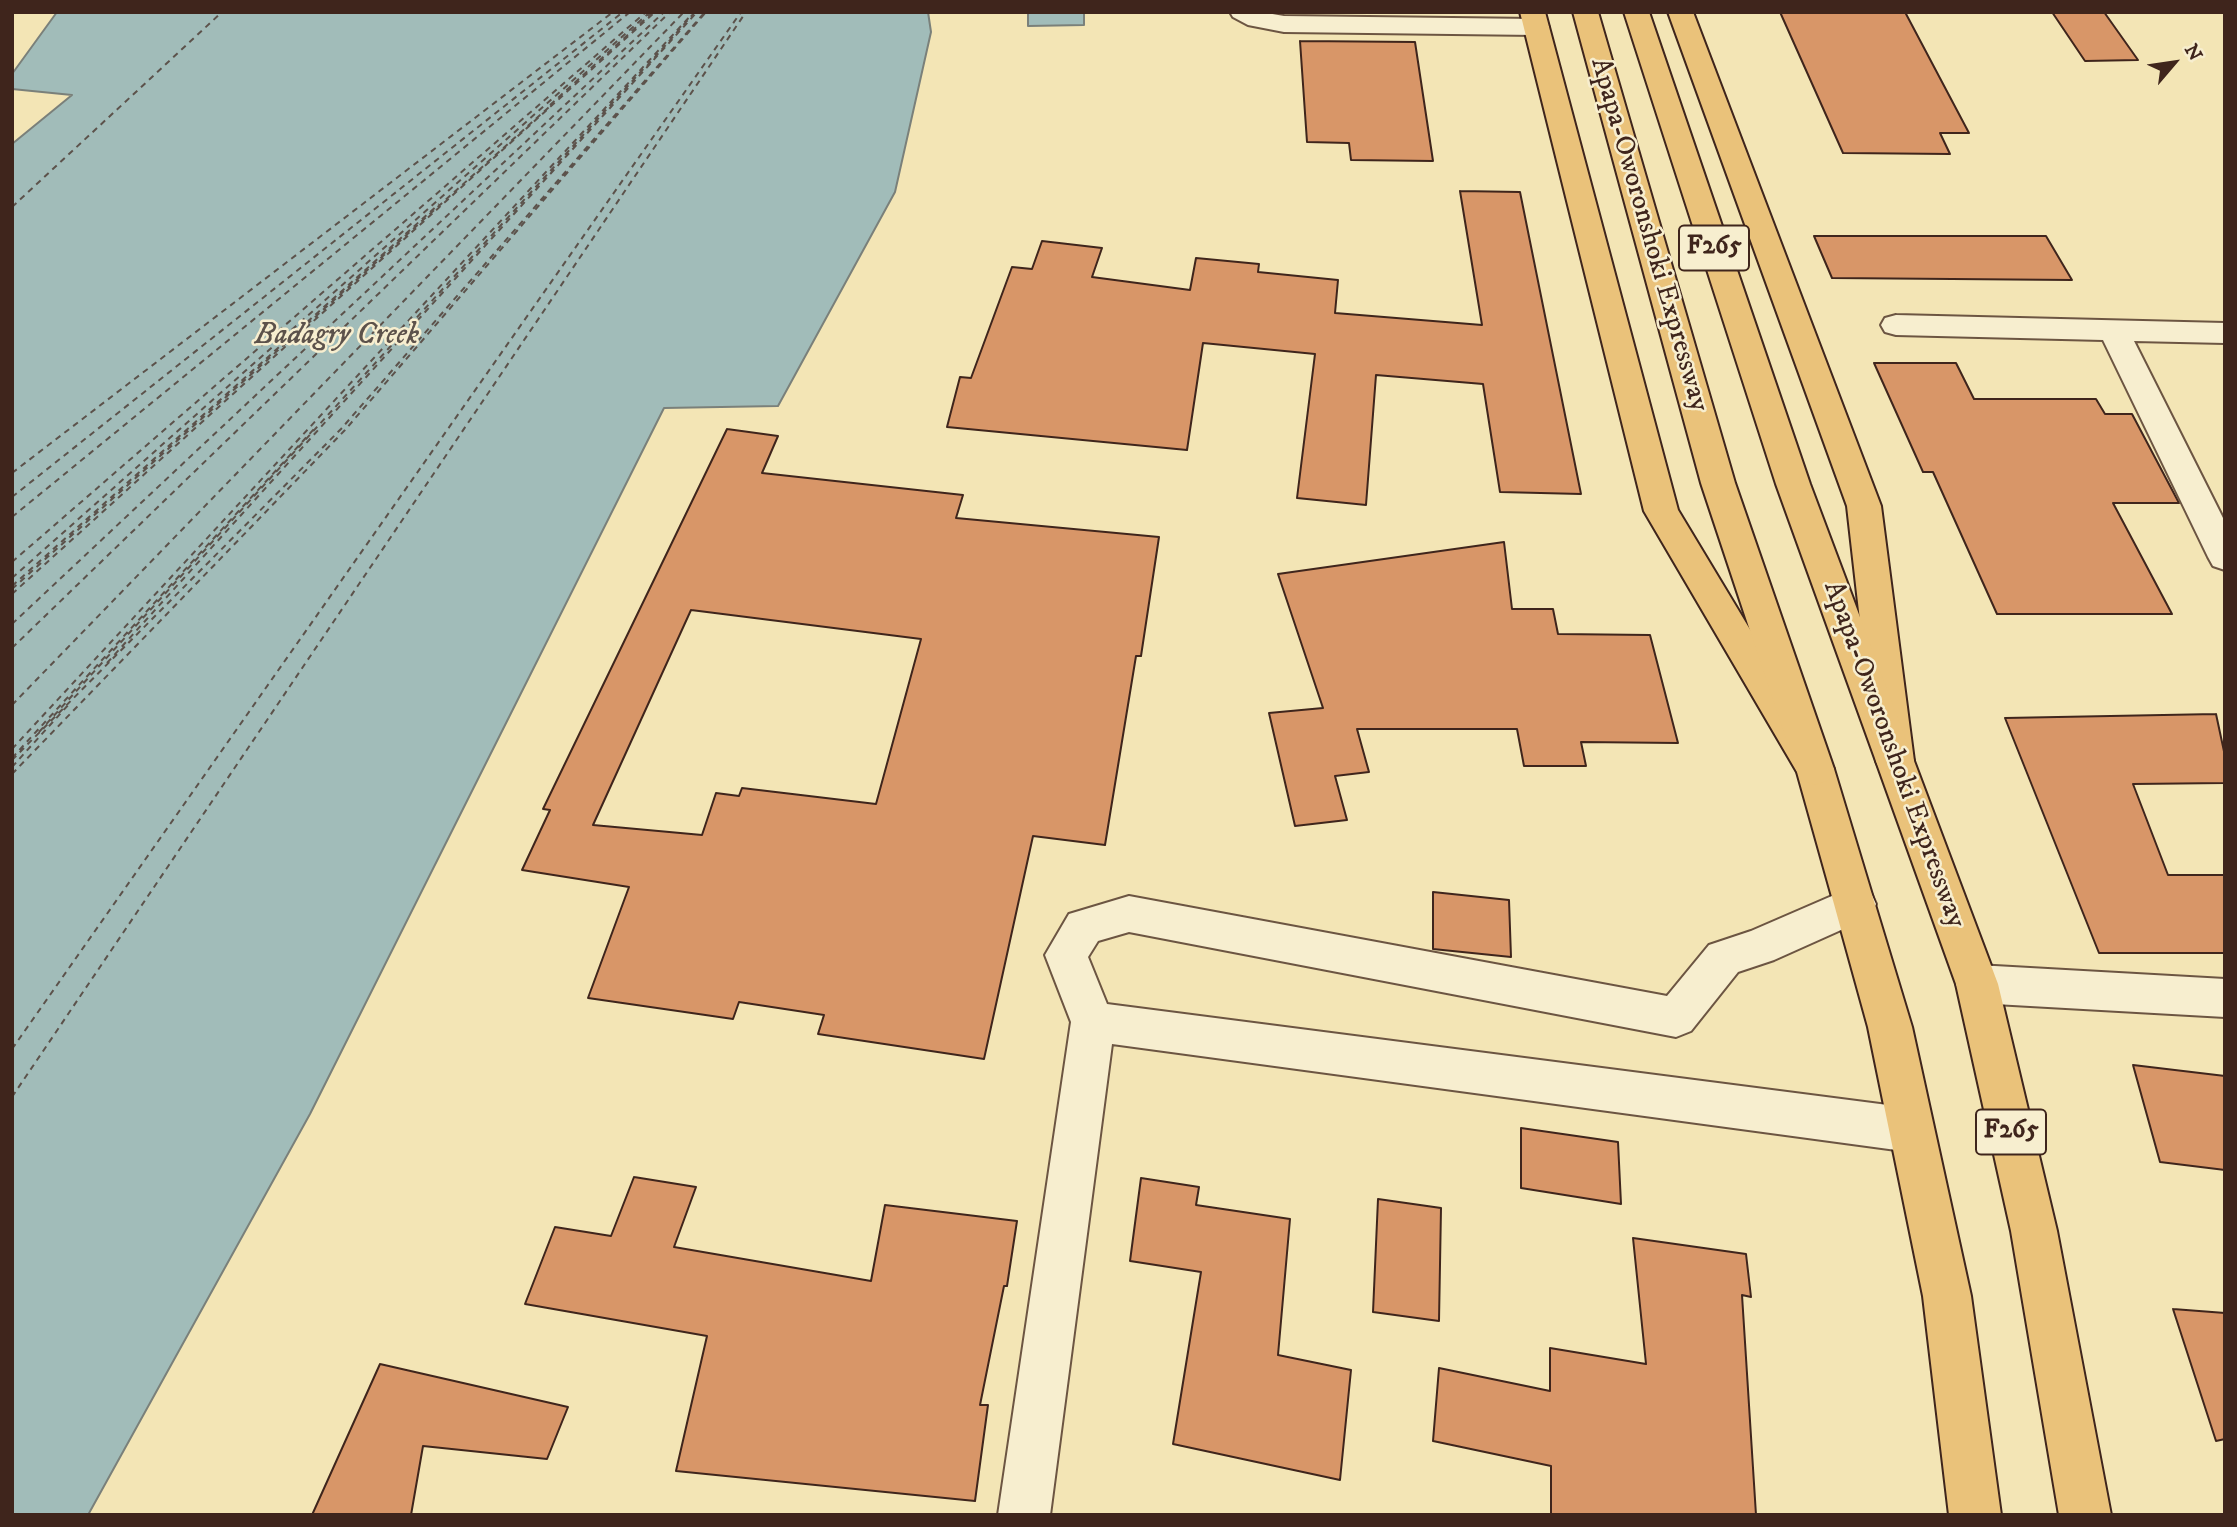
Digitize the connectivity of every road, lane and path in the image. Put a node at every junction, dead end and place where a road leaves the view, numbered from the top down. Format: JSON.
{"nodes":[{"id":1,"x":1242,"y":12,"type":"edge"},
{"id":2,"x":1585,"y":12,"type":"edge"},
{"id":3,"x":1636,"y":12,"type":"edge"},
{"id":4,"x":1680,"y":12,"type":"edge"},
{"id":5,"x":1534,"y":20,"type":"edge"},
{"id":6,"x":1896,"y":325,"type":"dead end"},
{"id":7,"x":2113,"y":330,"type":"junction"},
{"id":8,"x":2225,"y":334,"type":"edge"},
{"id":9,"x":2225,"y":557,"type":"edge"},
{"id":10,"x":1895,"y":761,"type":"junction"},
{"id":11,"x":1815,"y":769,"type":"junction"},
{"id":12,"x":1854,"y":904,"type":"junction"},
{"id":13,"x":1977,"y":984,"type":"junction"},
{"id":14,"x":2225,"y":998,"type":"edge"},
{"id":15,"x":1093,"y":1023,"type":"junction"},
{"id":16,"x":1911,"y":1130,"type":"junction"},
{"id":17,"x":1024,"y":1515,"type":"edge"},
{"id":18,"x":1975,"y":1515,"type":"edge"},
{"id":19,"x":2085,"y":1515,"type":"edge"}],
"edges":[{"from":1,"to":5,"type":"street"},
{"from":2,"to":11,"type":"main road","name":"Apapa-Oworonshoki Expressway","number":"F265"},
{"from":3,"to":10,"type":"main road","name":"Apapa-Oworonshoki Expressway","number":"F265"},
{"from":4,"to":10,"type":"main road"},
{"from":5,"to":11,"type":"main road"},
{"from":6,"to":7,"type":"street"},
{"from":7,"to":8,"type":"street"},
{"from":7,"to":9,"type":"street"},
{"from":10,"to":13,"type":"main road","name":"Apapa-Oworonshoki Expressway","number":"F265"},
{"from":11,"to":12,"type":"main road","name":"Apapa-Oworonshoki Expressway","number":"F265"},
{"from":12,"to":15,"type":"street"},
{"from":12,"to":16,"type":"main road","name":"Apapa-Oworonshoki Expressway","number":"F265"},
{"from":13,"to":14,"type":"street"},
{"from":13,"to":19,"type":"main road","name":"Apapa-Oworonshoki Expressway","number":"F265"},
{"from":15,"to":16,"type":"street"},
{"from":15,"to":17,"type":"street"},
{"from":16,"to":18,"type":"main road","name":"Apapa-Oworonshoki Expressway","number":"F265"}]}
